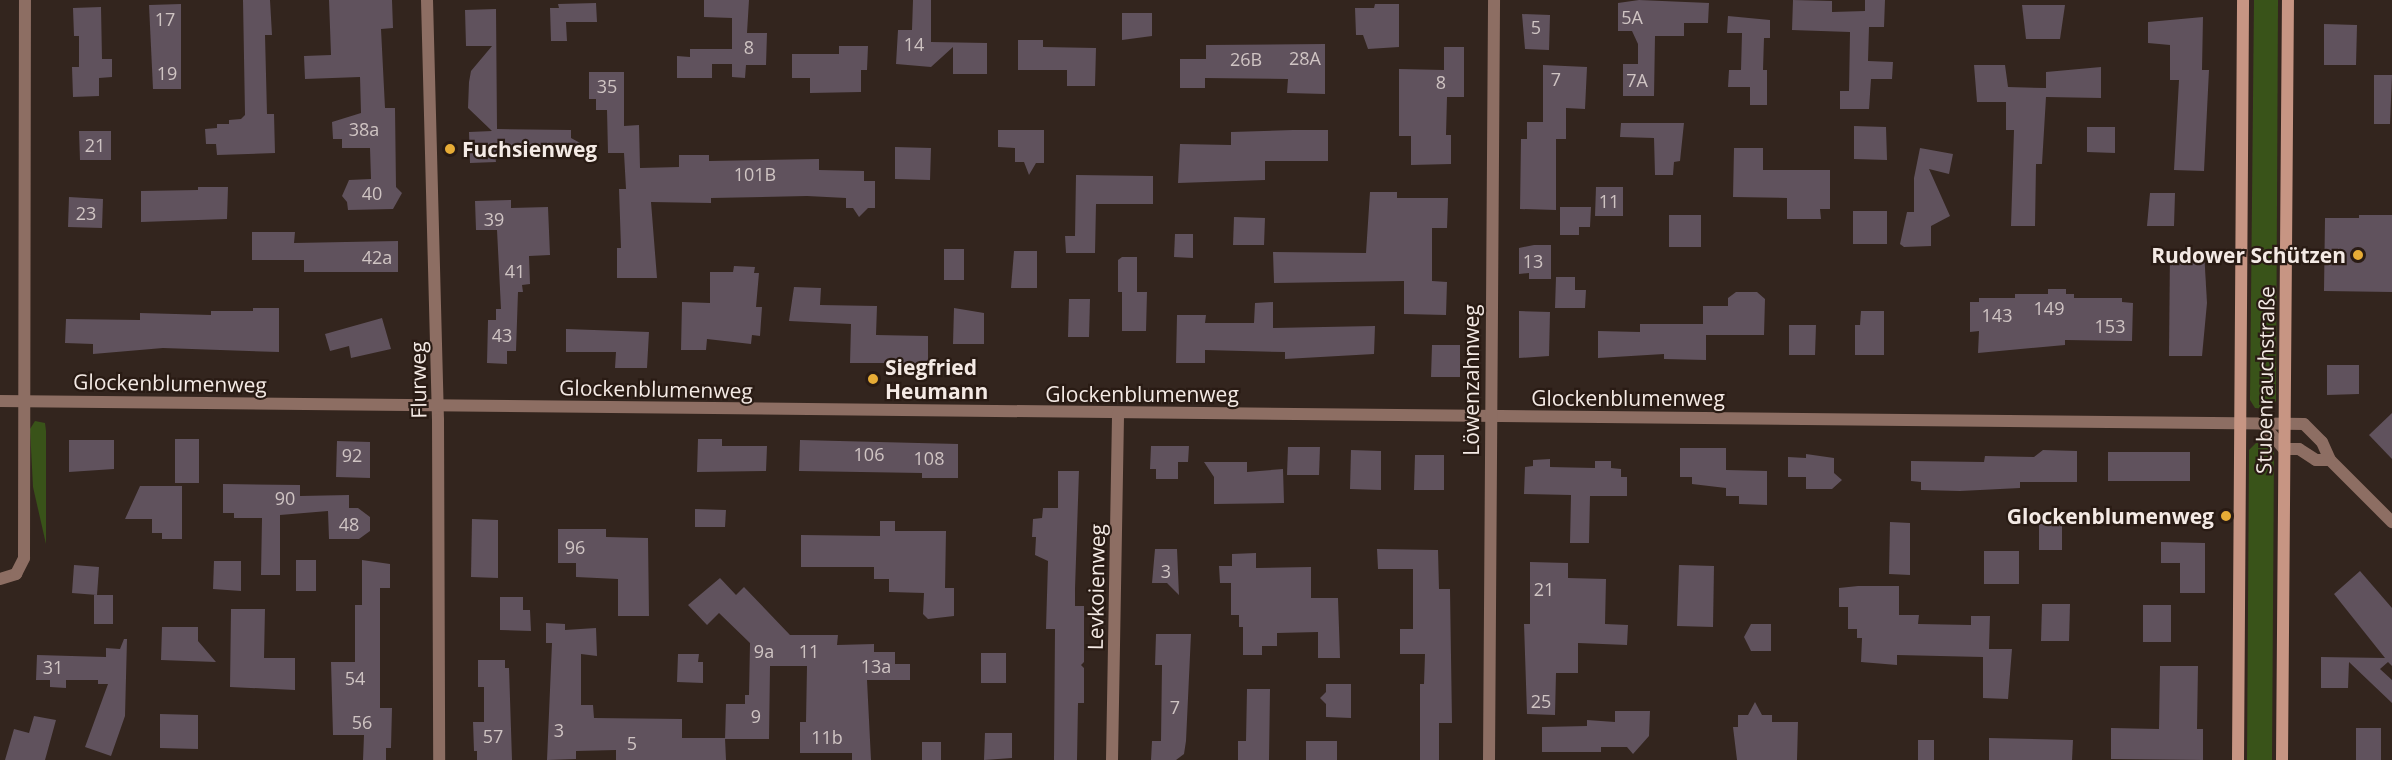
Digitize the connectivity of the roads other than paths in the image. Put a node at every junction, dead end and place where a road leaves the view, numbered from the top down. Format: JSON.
{"nodes":[{"id":1,"x":25,"y":0,"type":"edge"},
{"id":2,"x":428,"y":0,"type":"edge"},
{"id":3,"x":1494,"y":0,"type":"edge"},
{"id":4,"x":2243,"y":0,"type":"edge"},
{"id":5,"x":2288,"y":0,"type":"edge"},
{"id":6,"x":0,"y":401,"type":"edge"},
{"id":7,"x":22,"y":401,"type":"junction"},
{"id":8,"x":438,"y":406,"type":"junction"},
{"id":9,"x":1118,"y":414,"type":"junction"},
{"id":10,"x":1491,"y":416,"type":"junction"},
{"id":11,"x":2240,"y":424,"type":"junction"},
{"id":12,"x":2263,"y":424,"type":"junction"},
{"id":13,"x":2284,"y":424,"type":"junction"},
{"id":14,"x":2284,"y":449,"type":"junction"},
{"id":15,"x":2330,"y":460,"type":"junction"},
{"id":16,"x":2392,"y":522,"type":"edge"},
{"id":17,"x":0,"y":579,"type":"edge"},
{"id":18,"x":439,"y":760,"type":"edge"},
{"id":19,"x":1112,"y":760,"type":"edge"},
{"id":20,"x":1490,"y":760,"type":"edge"},
{"id":21,"x":2238,"y":760,"type":"edge"},
{"id":22,"x":2282,"y":760,"type":"edge"}],
"edges":[{"from":1,"to":7,"type":"street"},
{"from":2,"to":8,"type":"street","name":"Flurweg"},
{"from":3,"to":10,"type":"street","name":"Löwenzahnweg"},
{"from":4,"to":11,"type":"main road","name":"Stubenrauchstraße"},
{"from":5,"to":13,"type":"main road","name":"Stubenrauchstraße"},
{"from":6,"to":7,"type":"street","name":"Glockenblumenweg"},
{"from":7,"to":8,"type":"street","name":"Glockenblumenweg"},
{"from":7,"to":17,"type":"street"},
{"from":8,"to":9,"type":"street","name":"Glockenblumenweg"},
{"from":8,"to":18,"type":"street","name":"Flurweg"},
{"from":9,"to":10,"type":"street","name":"Glockenblumenweg"},
{"from":9,"to":19,"type":"street","name":"Levkoienweg"},
{"from":10,"to":11,"type":"street","name":"Glockenblumenweg"},
{"from":10,"to":20,"type":"street","name":"Löwenzahnweg"},
{"from":11,"to":12,"type":"street","name":"Glockenblumenweg"},
{"from":11,"to":21,"type":"main road","name":"Stubenrauchstraße"},
{"from":12,"to":13,"type":"street","name":"Glockenblumenweg"},
{"from":12,"to":14,"type":"street"},
{"from":13,"to":14,"type":"main road","name":"Stubenrauchstraße"},
{"from":13,"to":15,"type":"street","name":"Glockenblumenweg"},
{"from":14,"to":15,"type":"street"},
{"from":14,"to":22,"type":"main road","name":"Stubenrauchstraße"},
{"from":15,"to":16,"type":"street"}]}
